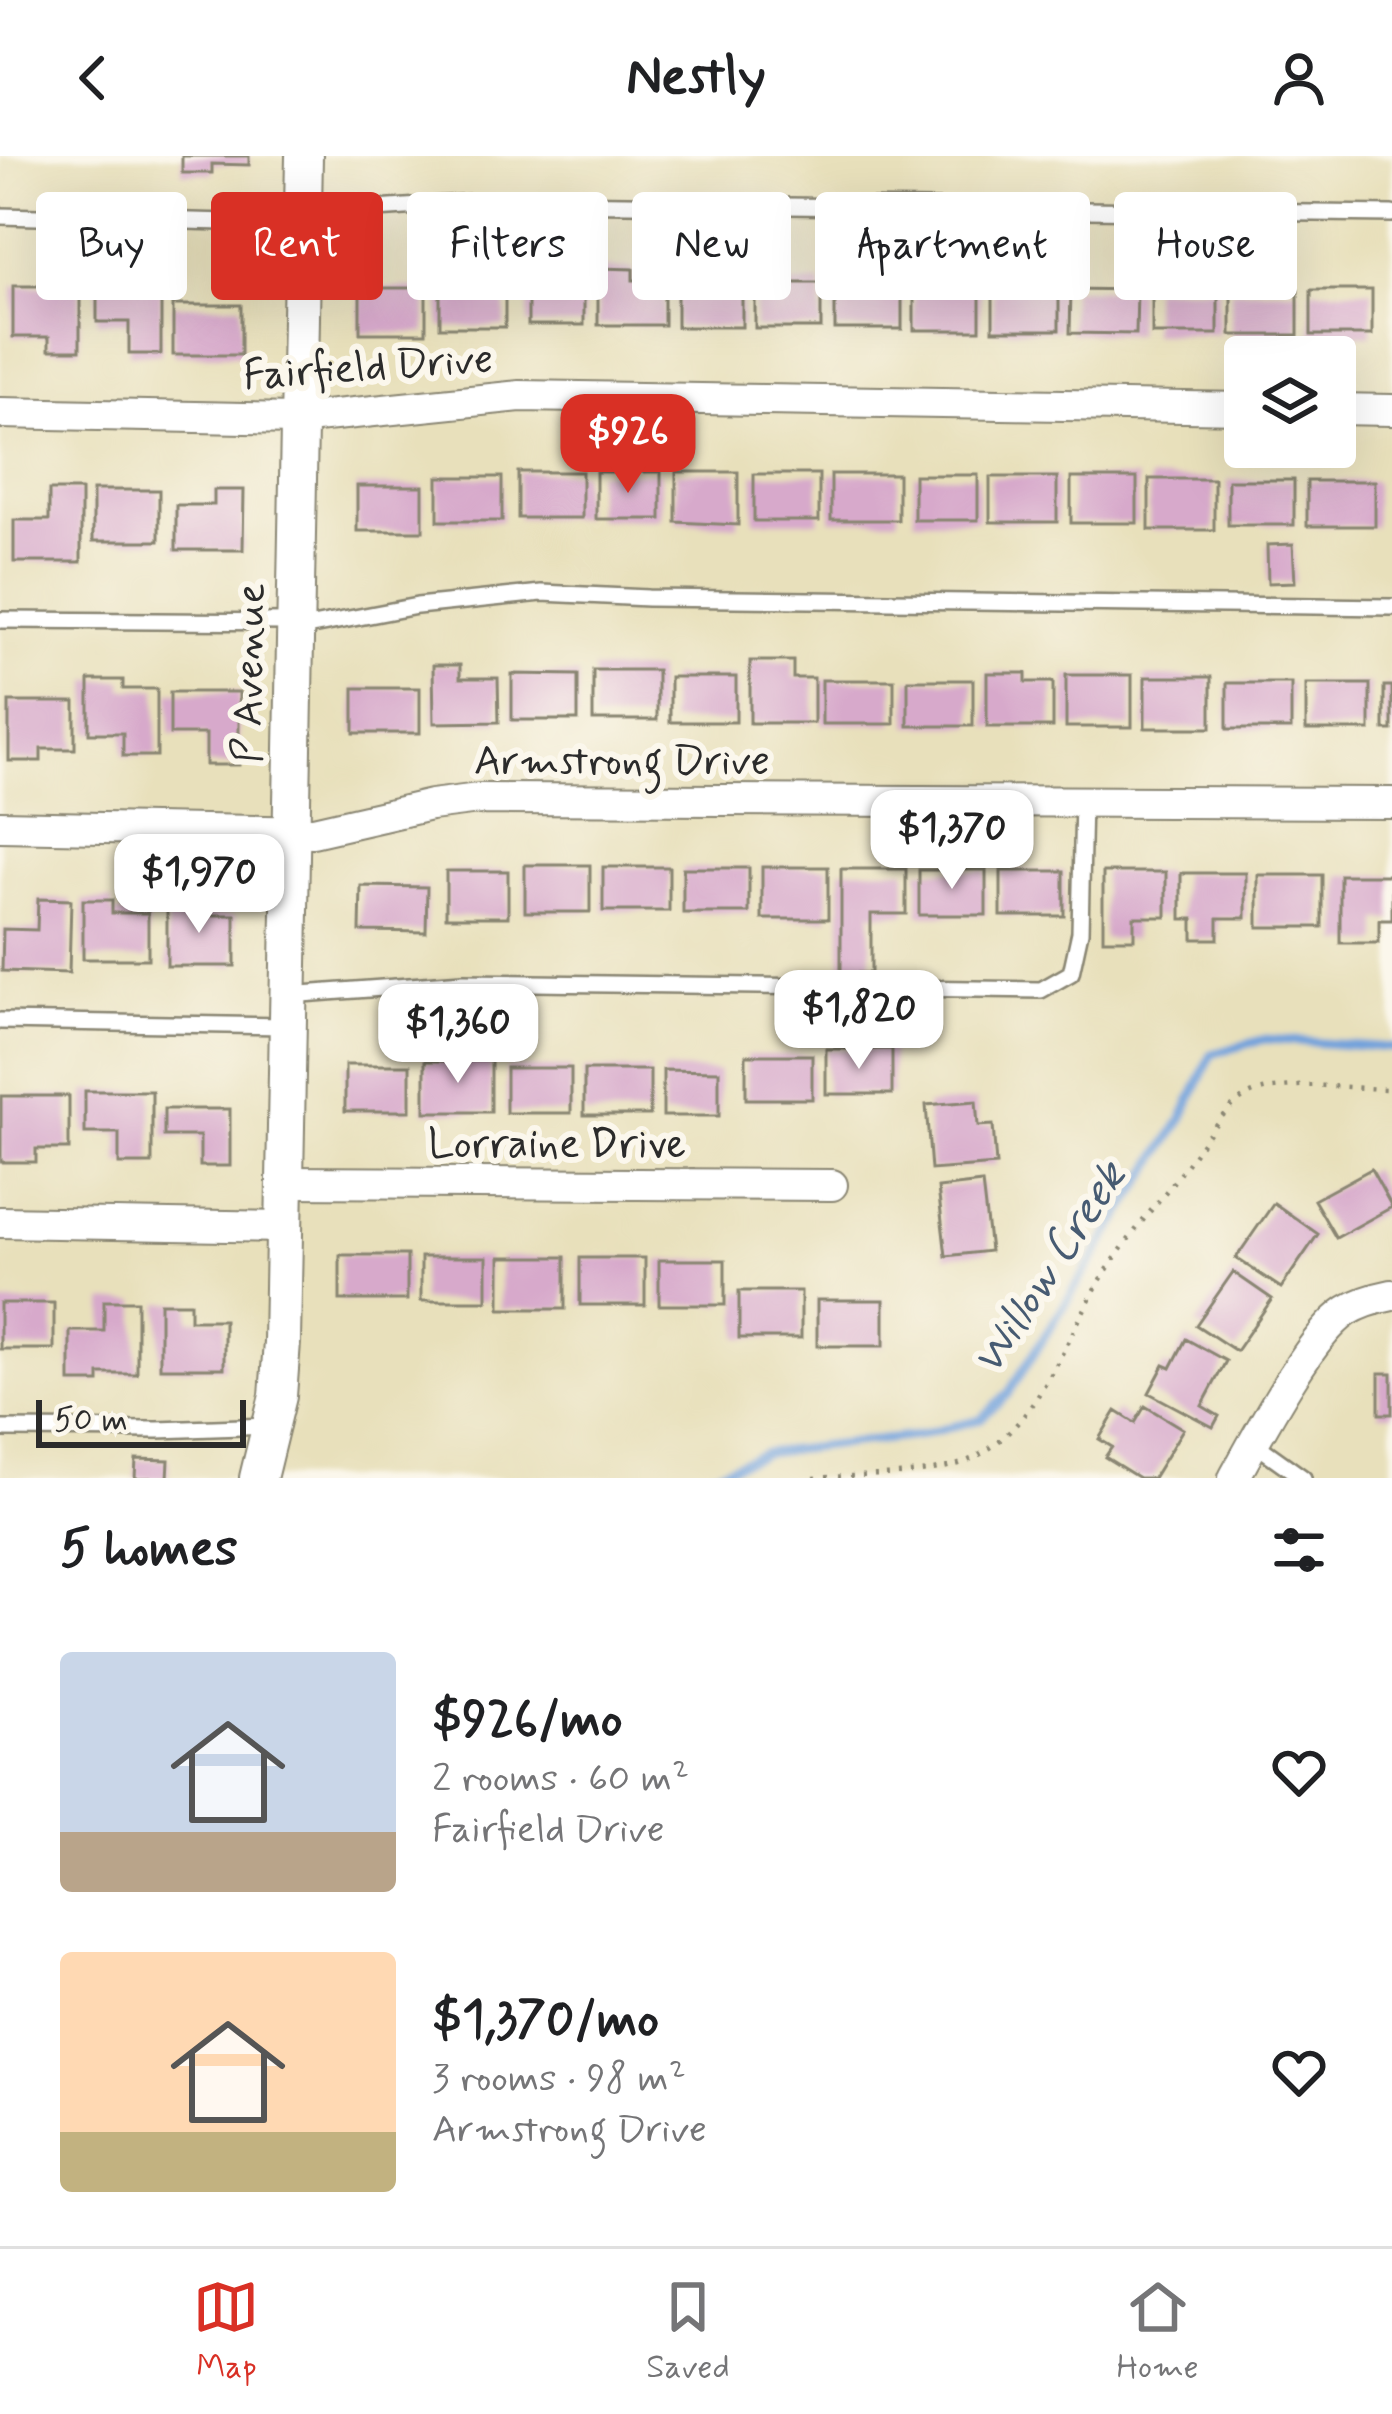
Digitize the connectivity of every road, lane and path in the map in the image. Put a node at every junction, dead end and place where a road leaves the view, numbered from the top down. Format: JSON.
{"nodes":[{"id":1,"x":304,"y":156,"type":"edge"},
{"id":2,"x":303,"y":192,"type":"edge"},
{"id":3,"x":383,"y":211,"type":"edge"},
{"id":4,"x":1392,"y":214,"type":"edge"},
{"id":5,"x":0,"y":216,"type":"edge"},
{"id":6,"x":211,"y":218,"type":"edge"},
{"id":7,"x":300,"y":300,"type":"edge"},
{"id":8,"x":1224,"y":408,"type":"edge"},
{"id":9,"x":1356,"y":409,"type":"edge"},
{"id":10,"x":1392,"y":410,"type":"edge"},
{"id":11,"x":0,"y":413,"type":"edge"},
{"id":12,"x":296,"y":418,"type":"junction"},
{"id":13,"x":1392,"y":607,"type":"edge"},
{"id":14,"x":0,"y":620,"type":"edge"},
{"id":15,"x":292,"y":626,"type":"junction"},
{"id":16,"x":1083,"y":800,"type":"junction"},
{"id":17,"x":1392,"y":803,"type":"edge"},
{"id":18,"x":0,"y":826,"type":"edge"},
{"id":19,"x":288,"y":832,"type":"junction"},
{"id":20,"x":285,"y":1011,"type":"junction"},
{"id":21,"x":0,"y":1021,"type":"edge"},
{"id":22,"x":1392,"y":1089,"type":"edge"},
{"id":23,"x":282,"y":1182,"type":"junction"},
{"id":24,"x":832,"y":1185,"type":"dead end"},
{"id":25,"x":0,"y":1222,"type":"edge"},
{"id":26,"x":282,"y":1227,"type":"junction"},
{"id":27,"x":1392,"y":1295,"type":"edge"},
{"id":28,"x":272,"y":1426,"type":"junction"},
{"id":29,"x":0,"y":1429,"type":"edge"},
{"id":30,"x":1254,"y":1443,"type":"junction"},
{"id":31,"x":258,"y":1478,"type":"edge"},
{"id":32,"x":814,"y":1478,"type":"edge"},
{"id":33,"x":1234,"y":1478,"type":"edge"},
{"id":34,"x":1303,"y":1478,"type":"edge"}],
"edges":[{"from":1,"to":2,"type":"street","name":"P Avenue"},
{"from":3,"to":4,"type":"lane"},
{"from":5,"to":6,"type":"lane"},
{"from":7,"to":12,"type":"street","name":"P Avenue"},
{"from":8,"to":12,"type":"street","name":"Fairfield Drive"},
{"from":9,"to":10,"type":"street"},
{"from":11,"to":12,"type":"street","name":"Fairfield Drive"},
{"from":12,"to":15,"type":"street","name":"P Avenue"},
{"from":13,"to":15,"type":"lane"},
{"from":14,"to":15,"type":"lane"},
{"from":15,"to":19,"type":"street","name":"P Avenue"},
{"from":16,"to":17,"type":"street","name":"Armstrong Drive"},
{"from":16,"to":19,"type":"street","name":"Armstrong Drive"},
{"from":16,"to":20,"type":"lane"},
{"from":18,"to":19,"type":"street","name":"Armstrong Drive"},
{"from":19,"to":20,"type":"street","name":"P Avenue"},
{"from":20,"to":21,"type":"lane"},
{"from":20,"to":23,"type":"street","name":"P Avenue"},
{"from":22,"to":32,"type":"path"},
{"from":23,"to":24,"type":"street","name":"Lorraine Drive"},
{"from":23,"to":26,"type":"street","name":"P Avenue"},
{"from":25,"to":26,"type":"street"},
{"from":26,"to":28,"type":"street","name":"P Avenue"},
{"from":27,"to":30,"type":"street"},
{"from":28,"to":29,"type":"lane"},
{"from":28,"to":31,"type":"street","name":"P Avenue"},
{"from":30,"to":33,"type":"street"},
{"from":30,"to":34,"type":"lane"}]}
